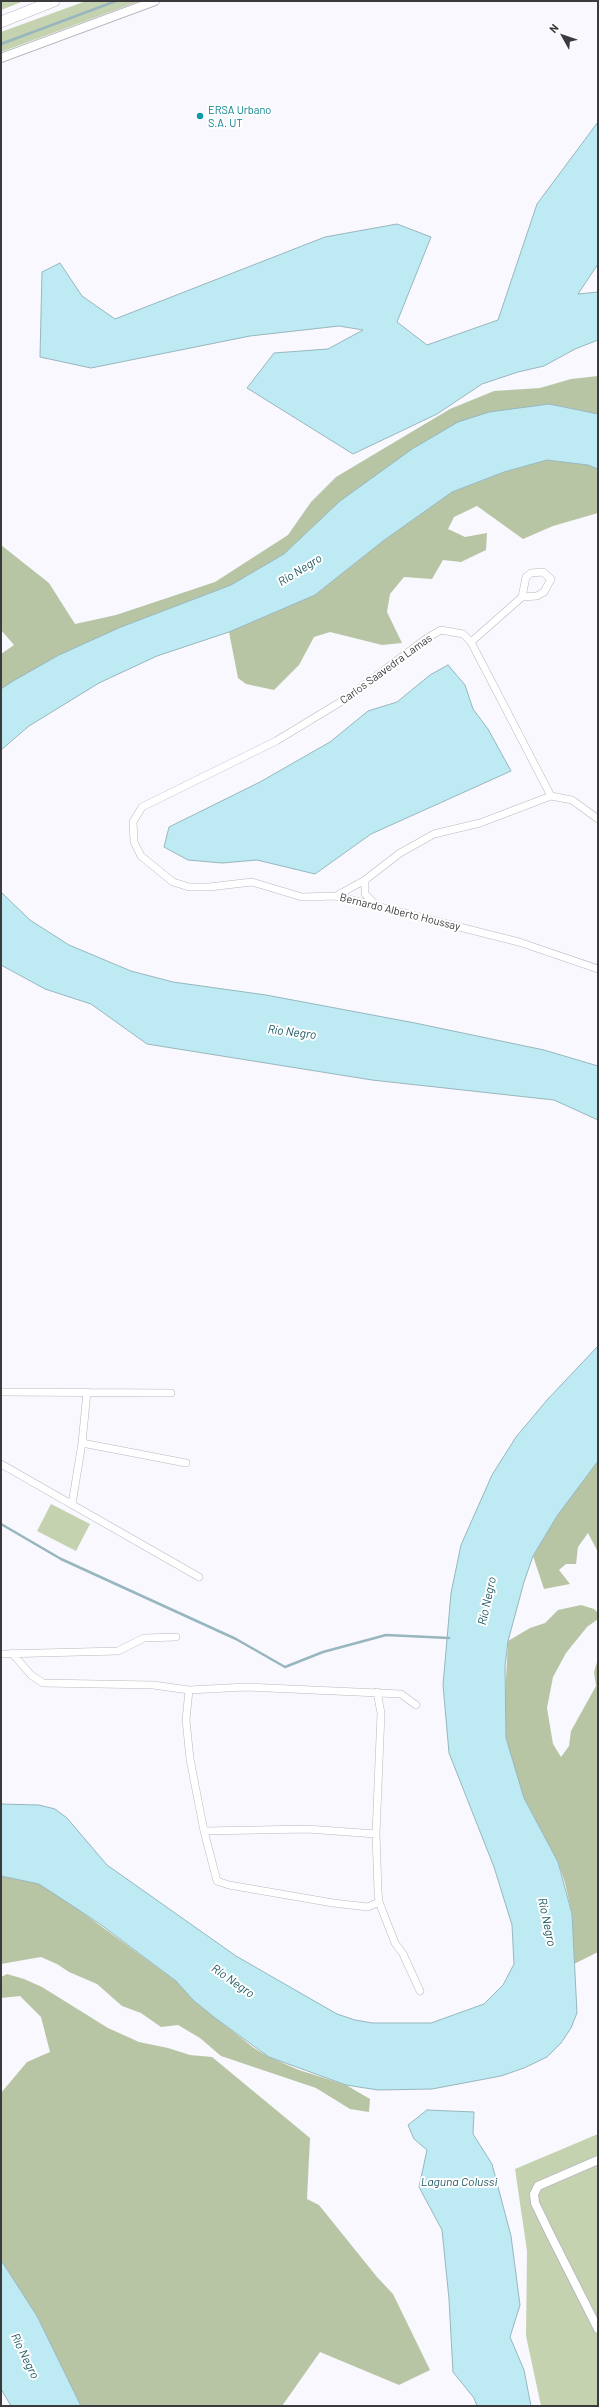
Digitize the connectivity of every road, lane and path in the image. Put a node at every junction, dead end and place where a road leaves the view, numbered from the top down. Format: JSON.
{"nodes":[{"id":1,"x":54,"y":1,"type":"edge"},
{"id":2,"x":60,"y":1,"type":"edge"},
{"id":3,"x":155,"y":1,"type":"edge"},
{"id":4,"x":34,"y":10,"type":"junction"},
{"id":5,"x":1,"y":22,"type":"edge"},
{"id":6,"x":1,"y":58,"type":"edge"},
{"id":7,"x":522,"y":598,"type":"junction"},
{"id":8,"x":472,"y":642,"type":"junction"},
{"id":9,"x":551,"y":796,"type":"junction"},
{"id":10,"x":142,"y":808,"type":"joint"},
{"id":11,"x":598,"y":819,"type":"edge"},
{"id":12,"x":365,"y":880,"type":"junction"},
{"id":13,"x":336,"y":896,"type":"junction"},
{"id":14,"x":376,"y":905,"type":"junction"},
{"id":15,"x":598,"y":969,"type":"edge"},
{"id":16,"x":1,"y":1392,"type":"edge"},
{"id":17,"x":87,"y":1392,"type":"junction"},
{"id":18,"x":171,"y":1393,"type":"dead end"},
{"id":19,"x":82,"y":1443,"type":"junction"},
{"id":20,"x":186,"y":1463,"type":"dead end"},
{"id":21,"x":1,"y":1464,"type":"edge"},
{"id":22,"x":72,"y":1504,"type":"junction"},
{"id":23,"x":198,"y":1577,"type":"dead end"},
{"id":24,"x":176,"y":1637,"type":"dead end"},
{"id":25,"x":12,"y":1653,"type":"junction"},
{"id":26,"x":1,"y":1654,"type":"edge"},
{"id":27,"x":189,"y":1690,"type":"junction"},
{"id":28,"x":377,"y":1692,"type":"junction"},
{"id":29,"x":416,"y":1704,"type":"dead end"},
{"id":30,"x":204,"y":1831,"type":"junction"},
{"id":31,"x":376,"y":1834,"type":"junction"},
{"id":32,"x":380,"y":1902,"type":"junction"},
{"id":33,"x":420,"y":1991,"type":"dead end"},
{"id":34,"x":598,"y":2160,"type":"edge"},
{"id":35,"x":598,"y":2329,"type":"edge"}],
"edges":[{"from":1,"to":4,"type":"highway"},
{"from":2,"to":4,"type":"highway"},
{"from":3,"to":6,"type":"street"},
{"from":4,"to":5,"type":"highway"},
{"from":7,"to":7,"type":"street"},
{"from":7,"to":8,"type":"street"},
{"from":8,"to":9,"type":"street"},
{"from":8,"to":10,"type":"street","name":"Carlos Saavedra Lamas"},
{"from":9,"to":11,"type":"street"},
{"from":9,"to":12,"type":"street"},
{"from":10,"to":13,"type":"street","name":"Bernardo Alberto Houssay"},
{"from":12,"to":13,"type":"street"},
{"from":12,"to":14,"type":"street"},
{"from":13,"to":14,"type":"street","name":"Bernardo Alberto Houssay"},
{"from":14,"to":15,"type":"street","name":"Bernardo Alberto Houssay"},
{"from":16,"to":17,"type":"street"},
{"from":17,"to":18,"type":"street"},
{"from":17,"to":19,"type":"street"},
{"from":19,"to":20,"type":"street"},
{"from":19,"to":22,"type":"street"},
{"from":21,"to":22,"type":"street"},
{"from":22,"to":23,"type":"street"},
{"from":24,"to":25,"type":"street"},
{"from":25,"to":26,"type":"street"},
{"from":25,"to":27,"type":"street"},
{"from":27,"to":28,"type":"street"},
{"from":27,"to":30,"type":"street"},
{"from":28,"to":29,"type":"street"},
{"from":28,"to":31,"type":"street"},
{"from":30,"to":31,"type":"street"},
{"from":30,"to":32,"type":"street"},
{"from":31,"to":32,"type":"street"},
{"from":32,"to":33,"type":"street"},
{"from":34,"to":35,"type":"street"}]}
